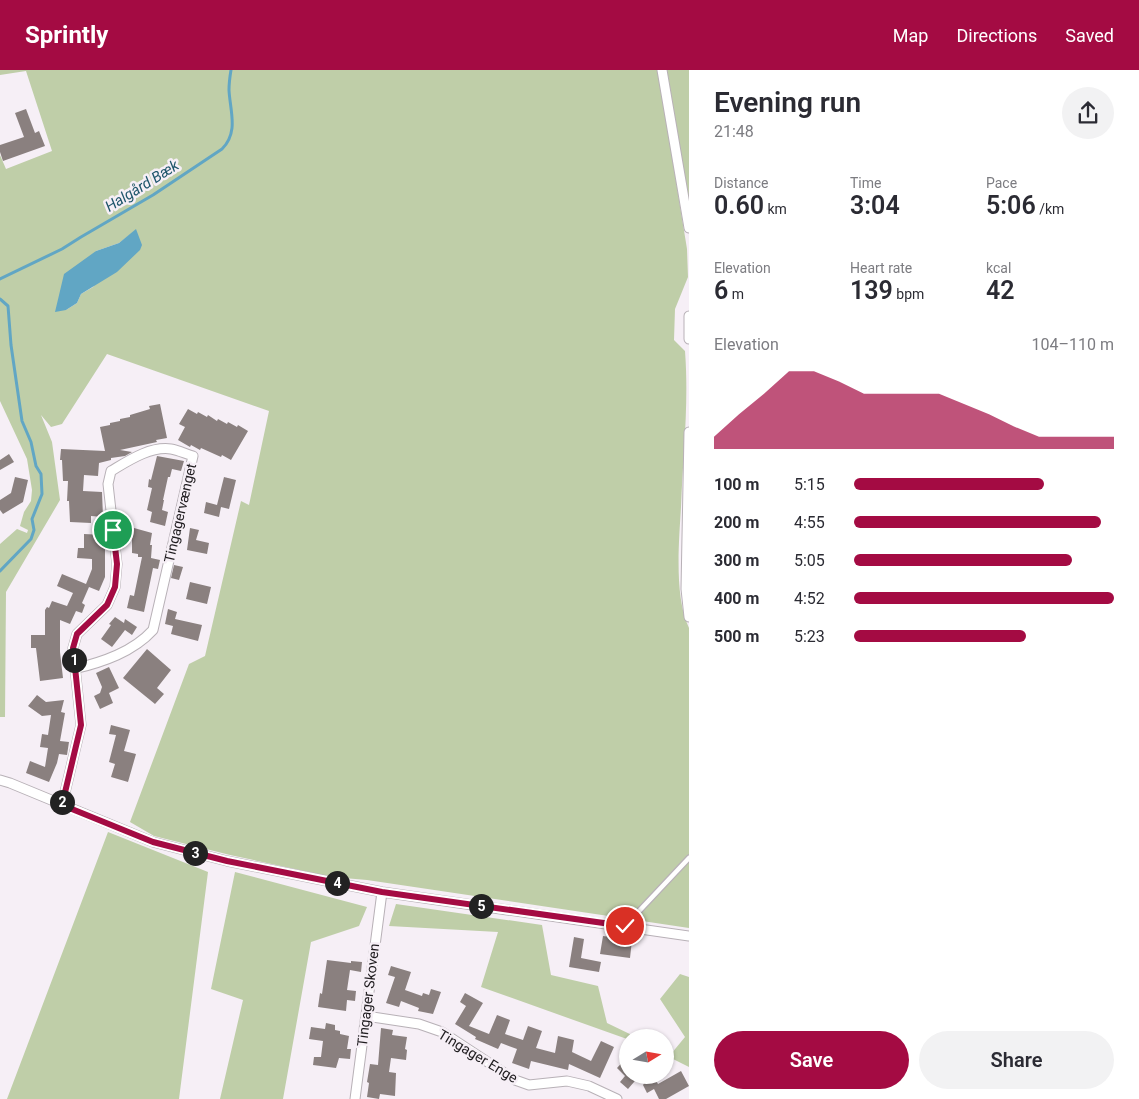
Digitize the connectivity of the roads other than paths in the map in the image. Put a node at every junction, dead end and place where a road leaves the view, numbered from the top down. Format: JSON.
{"nodes":[{"id":1,"x":662,"y":70,"type":"edge"},
{"id":2,"x":689,"y":228,"type":"edge"},
{"id":3,"x":689,"y":316,"type":"edge"},
{"id":4,"x":689,"y":339,"type":"edge"},
{"id":5,"x":689,"y":432,"type":"edge"},
{"id":6,"x":689,"y":617,"type":"edge"},
{"id":7,"x":74,"y":669,"type":"junction"},
{"id":8,"x":0,"y":780,"type":"edge"},
{"id":9,"x":62,"y":805,"type":"junction"},
{"id":10,"x":689,"y":858,"type":"edge"},
{"id":11,"x":382,"y":892,"type":"junction"},
{"id":12,"x":625,"y":926,"type":"junction"},
{"id":13,"x":689,"y":936,"type":"edge"},
{"id":14,"x":366,"y":1016,"type":"junction"},
{"id":15,"x":355,"y":1099,"type":"edge"},
{"id":16,"x":617,"y":1099,"type":"edge"}],
"edges":[{"from":1,"to":2,"type":"street"},
{"from":3,"to":4,"type":"street"},
{"from":5,"to":6,"type":"street"},
{"from":7,"to":7,"type":"street","name":"Tingagervænget"},
{"from":7,"to":9,"type":"street","name":"Tingagervænget"},
{"from":8,"to":9,"type":"street"},
{"from":9,"to":11,"type":"street"},
{"from":10,"to":12,"type":"lane"},
{"from":11,"to":12,"type":"street"},
{"from":11,"to":14,"type":"street","name":"Tingager Skoven"},
{"from":12,"to":13,"type":"street"},
{"from":14,"to":15,"type":"street","name":"Tingager Skoven"},
{"from":14,"to":16,"type":"street","name":"Tingager Enge"}]}
